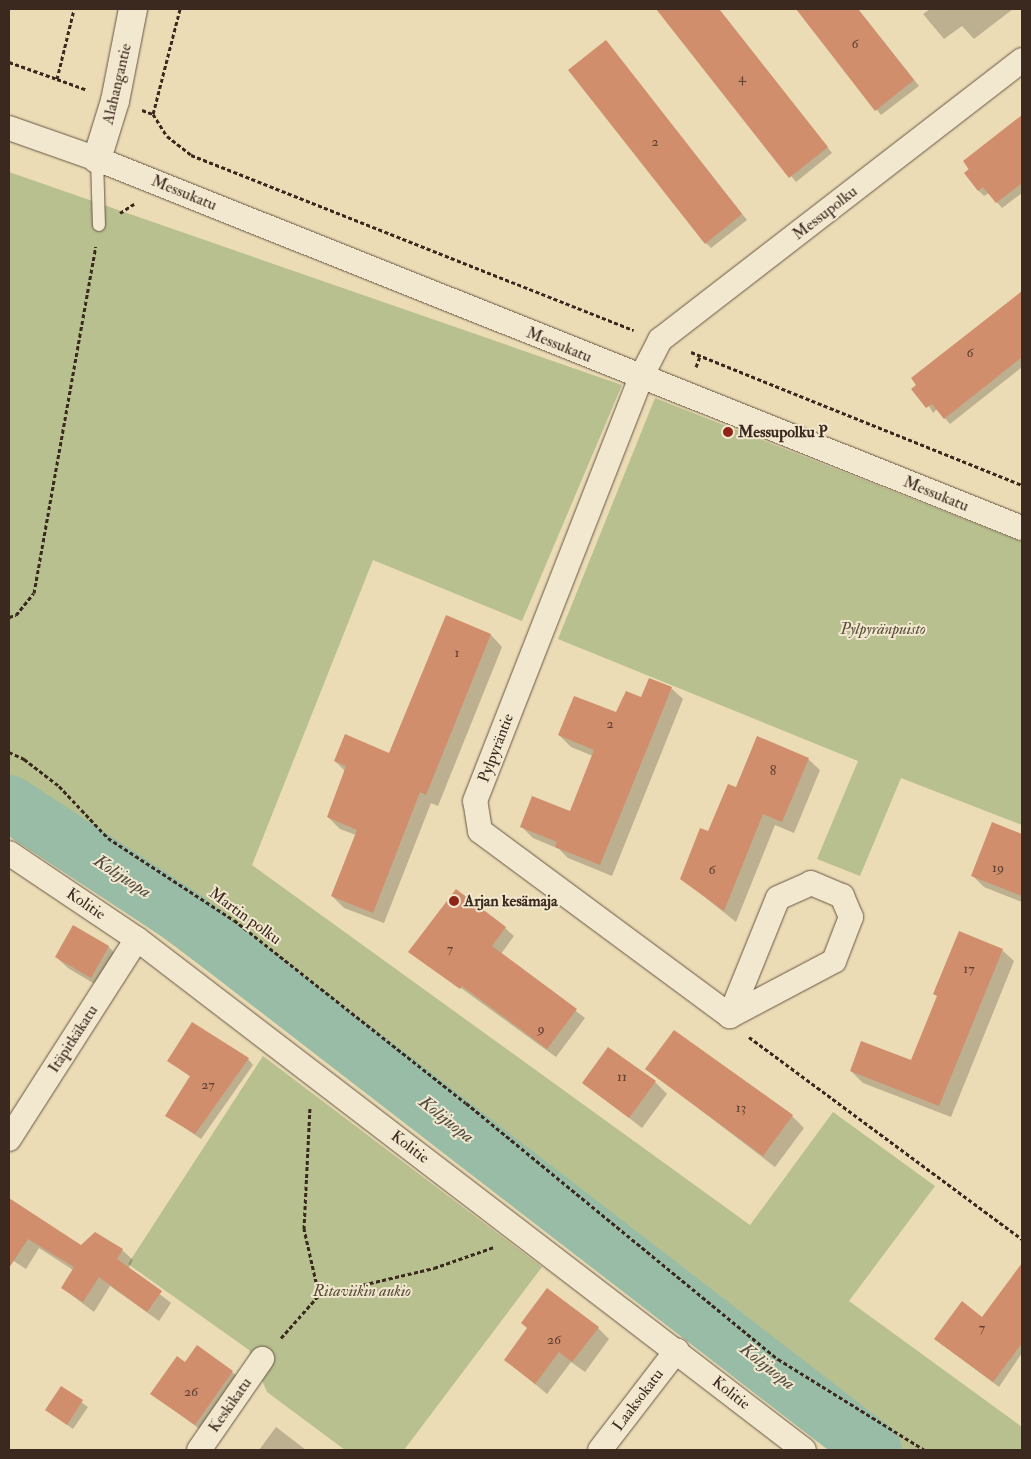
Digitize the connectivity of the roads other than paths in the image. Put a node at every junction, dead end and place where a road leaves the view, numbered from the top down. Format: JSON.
{"nodes":[{"id":1,"x":133,"y":9,"type":"edge"},
{"id":2,"x":1022,"y":60,"type":"edge"},
{"id":3,"x":9,"y":128,"type":"edge"},
{"id":4,"x":97,"y":159,"type":"junction"},
{"id":5,"x":99,"y":225,"type":"road end"},
{"id":6,"x":641,"y":377,"type":"junction"},
{"id":7,"x":1022,"y":528,"type":"edge"},
{"id":8,"x":9,"y":853,"type":"edge"},
{"id":9,"x":137,"y":939,"type":"junction"},
{"id":10,"x":730,"y":1016,"type":"junction"},
{"id":11,"x":9,"y":1139,"type":"edge"},
{"id":12,"x":677,"y":1350,"type":"junction"},
{"id":13,"x":262,"y":1359,"type":"road end"},
{"id":14,"x":198,"y":1450,"type":"edge"},
{"id":15,"x":600,"y":1450,"type":"edge"},
{"id":16,"x":804,"y":1450,"type":"edge"}],
"edges":[{"from":1,"to":4,"type":"street","name":"Alahangantie"},
{"from":2,"to":6,"type":"street","name":"Messupolku"},
{"from":3,"to":4,"type":"street","name":"Messukatu"},
{"from":4,"to":5,"type":"lane"},
{"from":4,"to":6,"type":"street","name":"Messukatu"},
{"from":6,"to":7,"type":"street","name":"Messukatu"},
{"from":6,"to":10,"type":"street","name":"Pylpyräntie"},
{"from":8,"to":9,"type":"street","name":"Kolitie"},
{"from":9,"to":11,"type":"street","name":"Itäpitkäkatu"},
{"from":9,"to":12,"type":"street","name":"Kolitie"},
{"from":10,"to":10,"type":"street"},
{"from":12,"to":15,"type":"street","name":"Laaksokatu"},
{"from":12,"to":16,"type":"street","name":"Kolitie"},
{"from":13,"to":14,"type":"street","name":"Keskikatu"}]}
